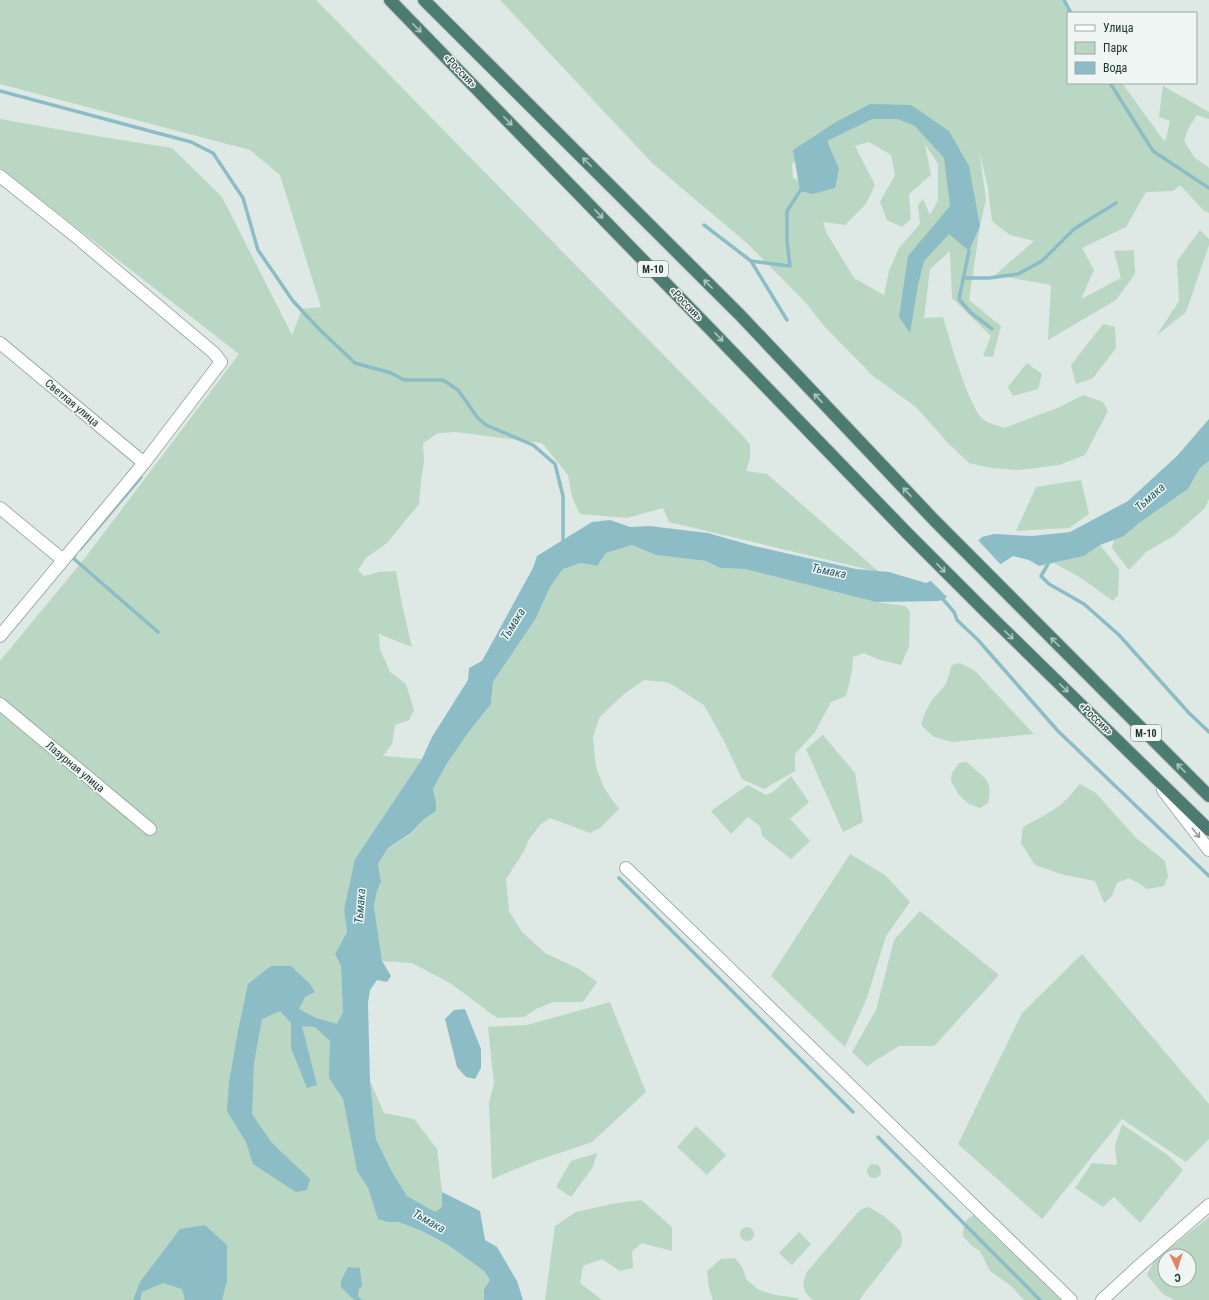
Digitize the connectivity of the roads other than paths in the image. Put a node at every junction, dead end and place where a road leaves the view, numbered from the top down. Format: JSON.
{"nodes":[{"id":1,"x":390,"y":0,"type":"edge"},
{"id":2,"x":424,"y":0,"type":"edge"},
{"id":3,"x":0,"y":176,"type":"edge"},
{"id":4,"x":0,"y":343,"type":"edge"},
{"id":5,"x":144,"y":462,"type":"junction"},
{"id":6,"x":0,"y":508,"type":"edge"},
{"id":7,"x":63,"y":560,"type":"junction"},
{"id":8,"x":0,"y":636,"type":"edge"},
{"id":9,"x":0,"y":704,"type":"edge"},
{"id":10,"x":1146,"y":768,"type":"junction"},
{"id":11,"x":1209,"y":796,"type":"edge"},
{"id":12,"x":150,"y":829,"type":"dead end"},
{"id":13,"x":1209,"y":830,"type":"edge"},
{"id":14,"x":1209,"y":850,"type":"edge"},
{"id":15,"x":626,"y":868,"type":"dead end"},
{"id":16,"x":1209,"y":1205,"type":"edge"},
{"id":17,"x":1070,"y":1300,"type":"edge"},
{"id":18,"x":1102,"y":1300,"type":"edge"}],
"edges":[{"from":1,"to":10,"type":"highway","name":"«Россия»","number":"М-10","one_way":true},
{"from":11,"to":2,"type":"highway","number":"М-10","one_way":true},
{"from":3,"to":5,"type":"street"},
{"from":4,"to":5,"type":"street","name":"Светлая улица"},
{"from":5,"to":7,"type":"street"},
{"from":6,"to":7,"type":"street"},
{"from":7,"to":8,"type":"street"},
{"from":9,"to":12,"type":"street","name":"Лазурная улица"},
{"from":10,"to":13,"type":"highway","name":"«Россия»","number":"М-10"},
{"from":10,"to":14,"type":"street","one_way":true},
{"from":15,"to":17,"type":"street"},
{"from":16,"to":18,"type":"street"}]}
